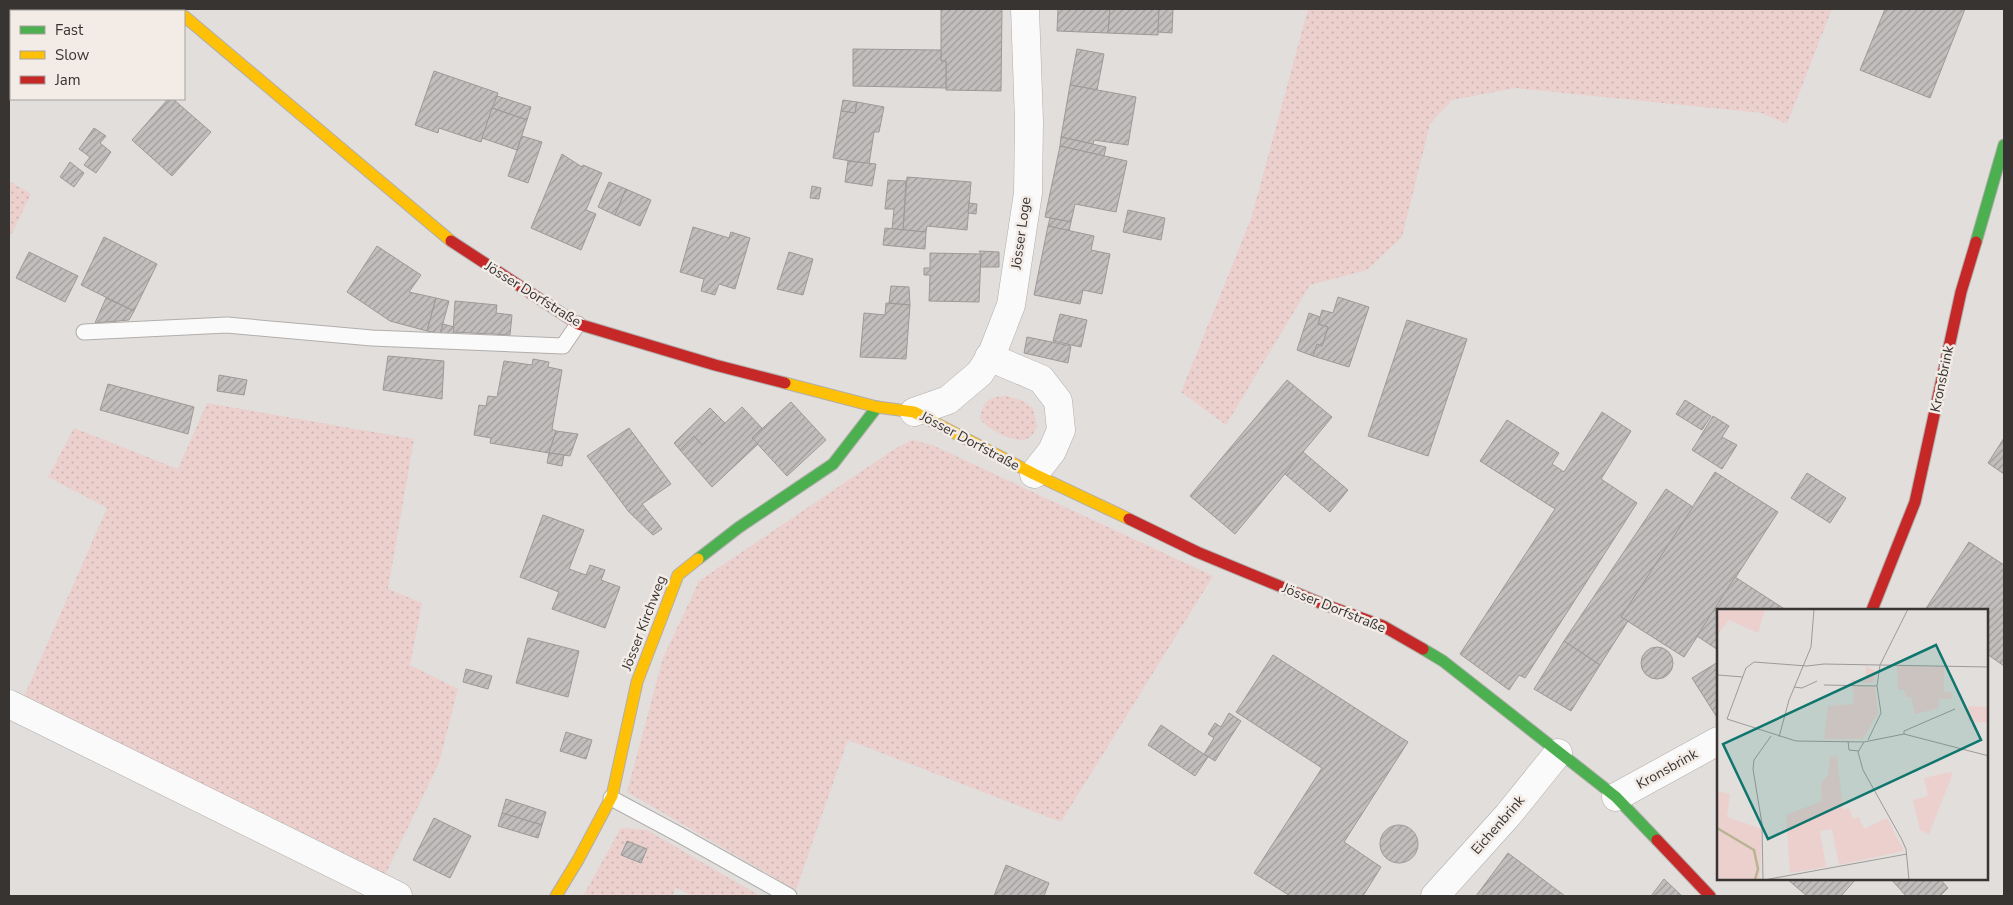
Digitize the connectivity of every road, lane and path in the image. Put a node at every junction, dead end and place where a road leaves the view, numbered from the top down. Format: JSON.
{"nodes":[{"id":1,"x":1025,"y":9,"type":"edge"},
{"id":2,"x":185,"y":17,"type":"edge"},
{"id":3,"x":2004,"y":145,"type":"edge"},
{"id":4,"x":578,"y":324,"type":"junction"},
{"id":5,"x":84,"y":332,"type":"dead end"},
{"id":6,"x":989,"y":357,"type":"junction"},
{"id":7,"x":877,"y":408,"type":"junction"},
{"id":8,"x":914,"y":412,"type":"junction"},
{"id":9,"x":1034,"y":474,"type":"junction"},
{"id":10,"x":1872,"y":609,"type":"edge"},
{"id":11,"x":9,"y":704,"type":"edge"},
{"id":12,"x":1717,"y":742,"type":"edge"},
{"id":13,"x":1558,"y":753,"type":"junction"},
{"id":14,"x":1616,"y":797,"type":"junction"},
{"id":15,"x":610,"y":798,"type":"junction"},
{"id":16,"x":398,"y":896,"type":"edge"},
{"id":17,"x":556,"y":896,"type":"edge"},
{"id":18,"x":789,"y":896,"type":"edge"},
{"id":19,"x":1435,"y":896,"type":"edge"},
{"id":20,"x":1710,"y":896,"type":"edge"}],
"edges":[{"from":1,"to":6,"type":"street","name":"Jösser Loge"},
{"from":2,"to":4,"type":"street","name":"Jösser Dorfstraße"},
{"from":3,"to":10,"type":"street","name":"Kronsbrink"},
{"from":4,"to":5,"type":"lane"},
{"from":4,"to":7,"type":"street","name":"Jösser Dorfstraße"},
{"from":6,"to":8,"type":"street","name":"Jösser Loge"},
{"from":6,"to":9,"type":"street","name":"Jösser Dorfstraße"},
{"from":7,"to":8,"type":"street","name":"Jösser Dorfstraße"},
{"from":7,"to":15,"type":"street","name":"Jösser Kirchweg"},
{"from":8,"to":9,"type":"street","name":"Jösser Dorfstraße"},
{"from":9,"to":13,"type":"street","name":"Jösser Dorfstraße"},
{"from":11,"to":16,"type":"street"},
{"from":12,"to":14,"type":"street","name":"Kronsbrink"},
{"from":13,"to":14,"type":"street","name":"Jösser Dorfstraße"},
{"from":13,"to":19,"type":"street","name":"Eichenbrink"},
{"from":14,"to":20,"type":"street","name":"Jösser Dorfstraße"},
{"from":15,"to":17,"type":"street","name":"Jösser Kirchweg"},
{"from":15,"to":18,"type":"lane"}]}
